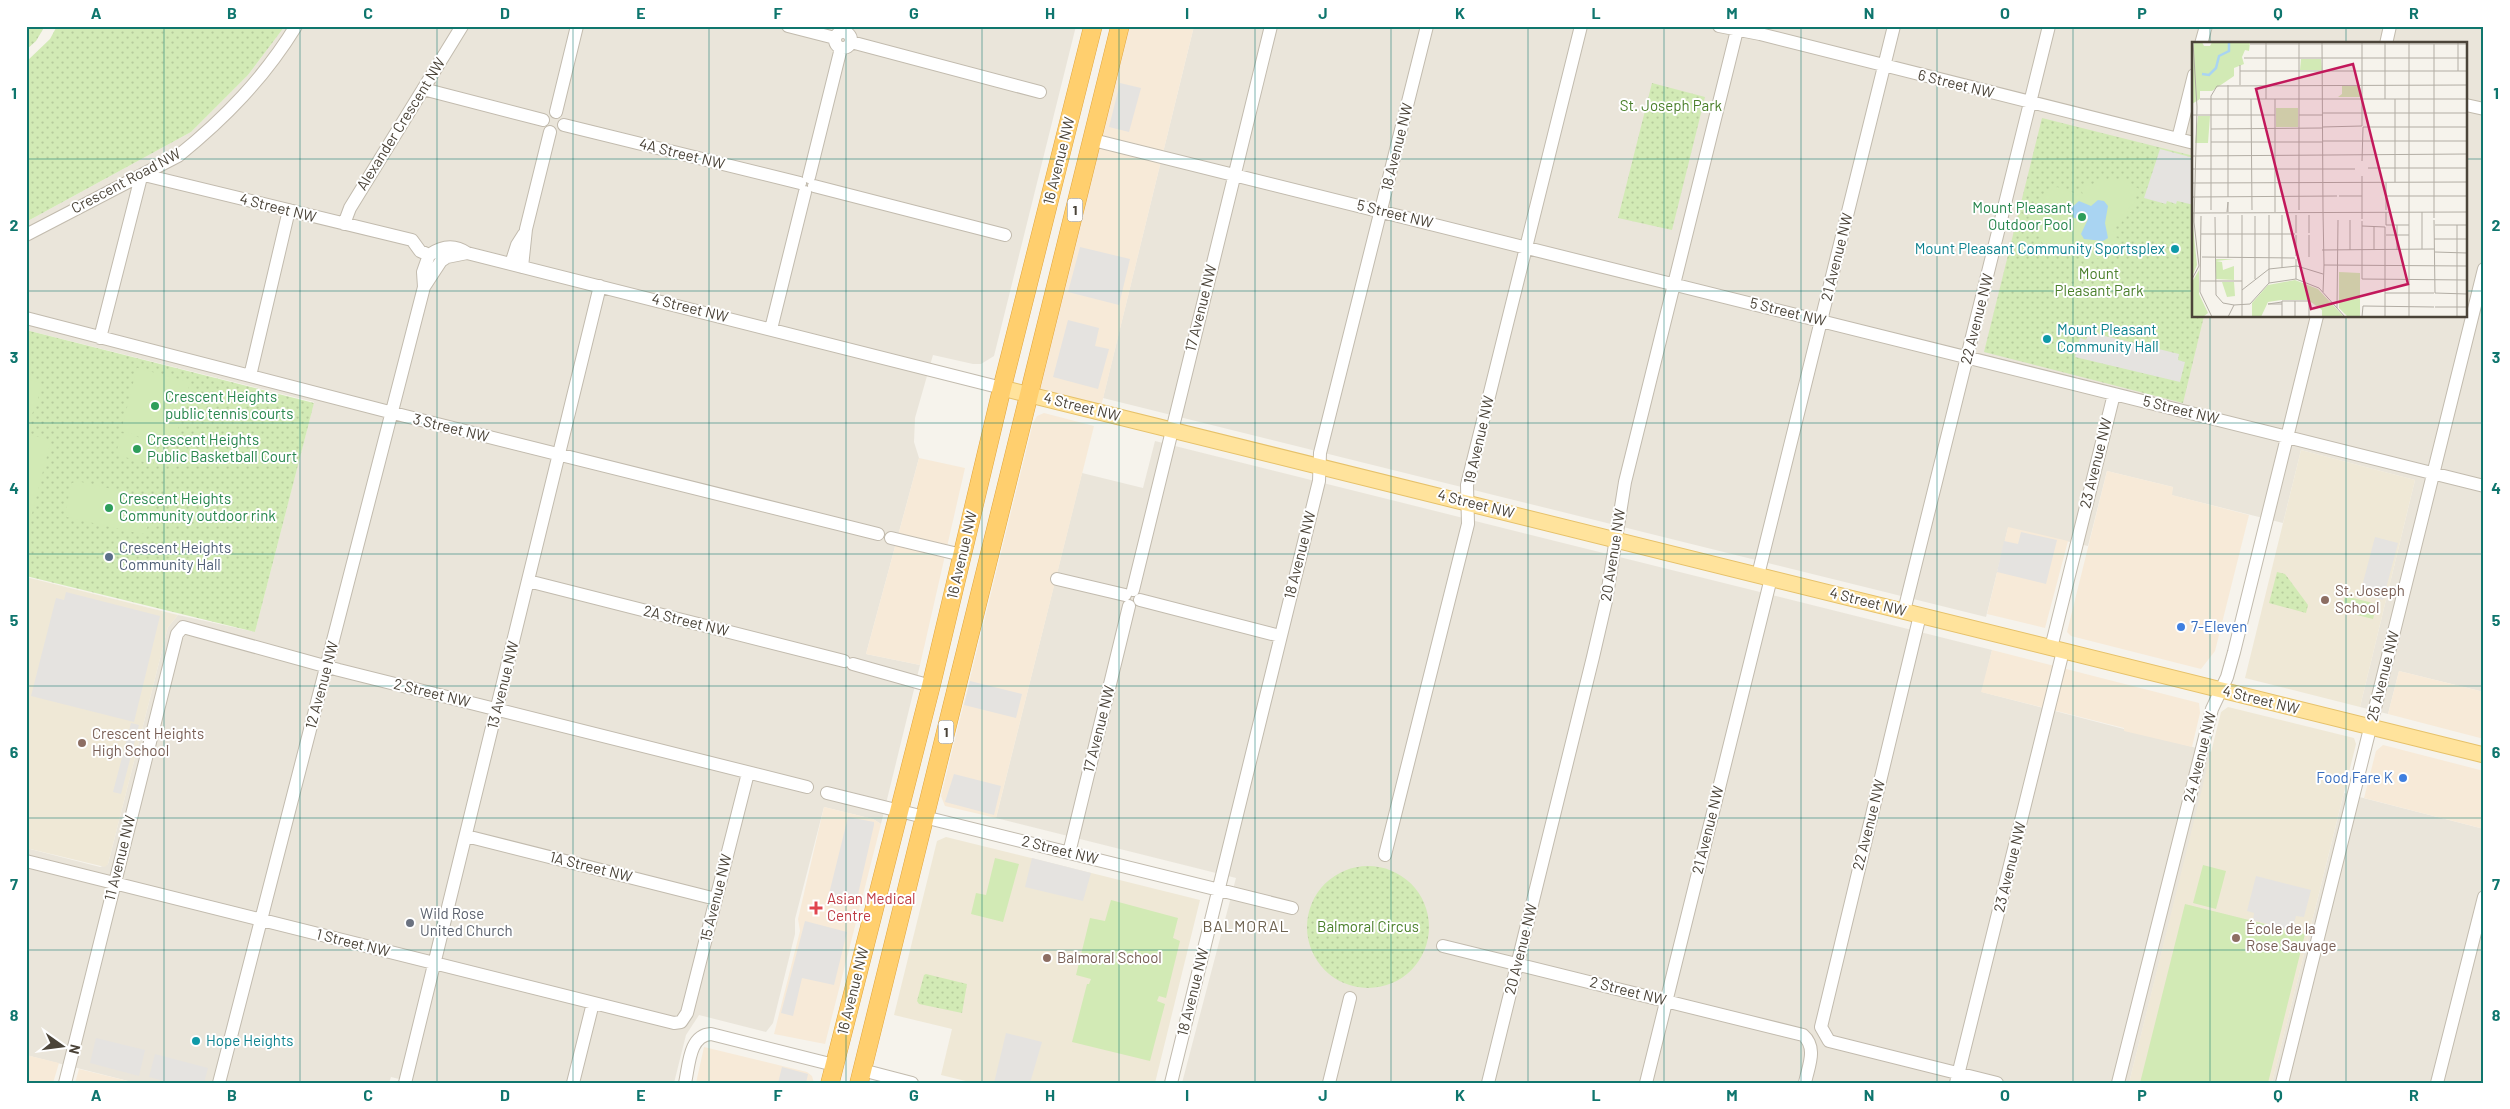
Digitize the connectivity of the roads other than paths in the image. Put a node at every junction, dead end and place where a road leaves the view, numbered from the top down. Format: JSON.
{"nodes":[{"id":1,"x":296,"y":26,"type":"edge"},
{"id":2,"x":462,"y":26,"type":"edge"},
{"id":3,"x":577,"y":26,"type":"edge"},
{"id":4,"x":788,"y":26,"type":"edge"},
{"id":5,"x":1093,"y":26,"type":"edge"},
{"id":6,"x":1120,"y":26,"type":"edge"},
{"id":7,"x":1271,"y":26,"type":"edge"},
{"id":8,"x":1427,"y":26,"type":"edge"},
{"id":9,"x":1581,"y":26,"type":"edge"},
{"id":10,"x":1719,"y":26,"type":"edge"},
{"id":11,"x":1894,"y":26,"type":"edge"},
{"id":12,"x":2049,"y":26,"type":"edge"},
{"id":13,"x":2206,"y":26,"type":"edge"},
{"id":14,"x":2390,"y":26,"type":"edge"},
{"id":15,"x":1738,"y":28,"type":"edge"},
{"id":16,"x":844,"y":37,"type":"edge"},
{"id":17,"x":2202,"y":42,"type":"edge"},
{"id":18,"x":2386,"y":42,"type":"edge"},
{"id":19,"x":1884,"y":66,"type":"junction"},
{"id":20,"x":2192,"y":83,"type":"edge"},
{"id":21,"x":423,"y":89,"type":"junction"},
{"id":22,"x":1040,"y":92,"type":"dead end"},
{"id":23,"x":2030,"y":102,"type":"junction"},
{"id":24,"x":2468,"y":106,"type":"edge"},
{"id":25,"x":2484,"y":110,"type":"edge"},
{"id":26,"x":556,"y":112,"type":"junction"},
{"id":27,"x":543,"y":120,"type":"junction"},
{"id":28,"x":564,"y":125,"type":"junction"},
{"id":29,"x":550,"y":132,"type":"junction"},
{"id":30,"x":2178,"y":139,"type":"junction"},
{"id":31,"x":1093,"y":140,"type":"junction"},
{"id":32,"x":2192,"y":142,"type":"edge"},
{"id":33,"x":1235,"y":174,"type":"junction"},
{"id":34,"x":142,"y":176,"type":"junction"},
{"id":35,"x":807,"y":185,"type":"junction"},
{"id":36,"x":289,"y":210,"type":"junction"},
{"id":37,"x":1382,"y":211,"type":"junction"},
{"id":38,"x":344,"y":224,"type":"junction"},
{"id":39,"x":1005,"y":235,"type":"dead end"},
{"id":40,"x":26,"y":236,"type":"edge"},
{"id":41,"x":1527,"y":247,"type":"junction"},
{"id":42,"x":435,"y":258,"type":"junction"},
{"id":43,"x":517,"y":265,"type":"junction"},
{"id":44,"x":2484,"y":269,"type":"edge"},
{"id":45,"x":1674,"y":284,"type":"junction"},
{"id":46,"x":600,"y":286,"type":"junction"},
{"id":47,"x":26,"y":318,"type":"edge"},
{"id":48,"x":2316,"y":318,"type":"edge"},
{"id":49,"x":1821,"y":320,"type":"junction"},
{"id":50,"x":771,"y":329,"type":"junction"},
{"id":51,"x":100,"y":338,"type":"junction"},
{"id":52,"x":1968,"y":356,"type":"junction"},
{"id":53,"x":250,"y":376,"type":"junction"},
{"id":54,"x":1002,"y":388,"type":"junction"},
{"id":55,"x":1030,"y":394,"type":"junction"},
{"id":56,"x":2114,"y":394,"type":"junction"},
{"id":57,"x":393,"y":413,"type":"junction"},
{"id":58,"x":1172,"y":429,"type":"junction"},
{"id":59,"x":2287,"y":436,"type":"junction"},
{"id":60,"x":559,"y":454,"type":"junction"},
{"id":61,"x":1320,"y":466,"type":"junction"},
{"id":62,"x":2433,"y":473,"type":"junction"},
{"id":63,"x":2484,"y":486,"type":"edge"},
{"id":64,"x":1467,"y":502,"type":"junction"},
{"id":65,"x":878,"y":534,"type":"dead end"},
{"id":66,"x":891,"y":538,"type":"dead end"},
{"id":67,"x":1617,"y":540,"type":"junction"},
{"id":68,"x":962,"y":555,"type":"junction"},
{"id":69,"x":1764,"y":576,"type":"junction"},
{"id":70,"x":1058,"y":579,"type":"dead end"},
{"id":71,"x":528,"y":581,"type":"junction"},
{"id":72,"x":1132,"y":598,"type":"junction"},
{"id":73,"x":1904,"y":611,"type":"junction"},
{"id":74,"x":1920,"y":615,"type":"junction"},
{"id":75,"x":176,"y":634,"type":"joint"},
{"id":76,"x":1280,"y":636,"type":"junction"},
{"id":77,"x":2057,"y":650,"type":"junction"},
{"id":78,"x":327,"y":666,"type":"junction"},
{"id":79,"x":931,"y":686,"type":"junction"},
{"id":80,"x":2220,"y":690,"type":"junction"},
{"id":81,"x":497,"y":709,"type":"junction"},
{"id":82,"x":2371,"y":727,"type":"junction"},
{"id":83,"x":2484,"y":756,"type":"edge"},
{"id":84,"x":748,"y":772,"type":"junction"},
{"id":85,"x":807,"y":788,"type":"dead end"},
{"id":86,"x":828,"y":793,"type":"dead end"},
{"id":87,"x":898,"y":810,"type":"junction"},
{"id":88,"x":925,"y":817,"type":"junction"},
{"id":89,"x":466,"y":836,"type":"junction"},
{"id":90,"x":1069,"y":853,"type":"junction"},
{"id":91,"x":1385,"y":855,"type":"dead end"},
{"id":92,"x":26,"y":861,"type":"edge"},
{"id":93,"x":114,"y":883,"type":"junction"},
{"id":94,"x":1219,"y":889,"type":"junction"},
{"id":95,"x":2484,"y":898,"type":"edge"},
{"id":96,"x":716,"y":900,"type":"junction"},
{"id":97,"x":1292,"y":908,"type":"dead end"},
{"id":98,"x":261,"y":920,"type":"junction"},
{"id":99,"x":1443,"y":946,"type":"dead end"},
{"id":100,"x":434,"y":963,"type":"junction"},
{"id":101,"x":1517,"y":964,"type":"junction"},
{"id":102,"x":1350,"y":998,"type":"dead end"},
{"id":103,"x":1667,"y":1001,"type":"junction"},
{"id":104,"x":593,"y":1003,"type":"junction"},
{"id":105,"x":681,"y":1022,"type":"joint"},
{"id":106,"x":834,"y":1065,"type":"junction"},
{"id":107,"x":861,"y":1077,"type":"edge"},
{"id":108,"x":1958,"y":1078,"type":"edge"},
{"id":109,"x":65,"y":1083,"type":"edge"},
{"id":110,"x":219,"y":1083,"type":"edge"},
{"id":111,"x":405,"y":1083,"type":"edge"},
{"id":112,"x":573,"y":1083,"type":"edge"},
{"id":113,"x":685,"y":1083,"type":"edge"},
{"id":114,"x":830,"y":1083,"type":"edge"},
{"id":115,"x":912,"y":1083,"type":"edge"},
{"id":116,"x":1171,"y":1083,"type":"edge"},
{"id":117,"x":1329,"y":1083,"type":"edge"},
{"id":118,"x":1488,"y":1083,"type":"edge"},
{"id":119,"x":1646,"y":1083,"type":"edge"},
{"id":120,"x":1804,"y":1083,"type":"edge"},
{"id":121,"x":1997,"y":1083,"type":"edge"},
{"id":122,"x":2118,"y":1083,"type":"edge"},
{"id":123,"x":2282,"y":1083,"type":"edge"},
{"id":124,"x":2438,"y":1083,"type":"edge"}],
"edges":[{"from":1,"to":34,"type":"street","name":"Crescent Road NW"},
{"from":2,"to":21,"type":"street","name":"Alexander Crescent NW"},
{"from":3,"to":26,"type":"street"},
{"from":4,"to":16,"type":"street"},
{"from":5,"to":54,"type":"highway","name":"16 Avenue NW","number":"1"},
{"from":6,"to":31,"type":"highway","name":"16 Avenue NW","number":"1"},
{"from":7,"to":33,"type":"street","name":"17 Avenue NW"},
{"from":8,"to":37,"type":"street","name":"18 Avenue NW"},
{"from":9,"to":41,"type":"street","name":"19 Avenue NW"},
{"from":10,"to":15,"type":"street","name":"6 Street NW"},
{"from":11,"to":19,"type":"street","name":"21 Avenue NW"},
{"from":12,"to":23,"type":"street","name":"22 Avenue NW"},
{"from":13,"to":17,"type":"street"},
{"from":14,"to":18,"type":"street"},
{"from":15,"to":19,"type":"street","name":"6 Street NW"},
{"from":15,"to":45,"type":"street","name":"20 Avenue NW"},
{"from":16,"to":22,"type":"street"},
{"from":16,"to":35,"type":"street"},
{"from":19,"to":23,"type":"street","name":"6 Street NW"},
{"from":19,"to":49,"type":"street","name":"21 Avenue NW"},
{"from":20,"to":30,"type":"street"},
{"from":21,"to":27,"type":"street"},
{"from":21,"to":38,"type":"street","name":"Alexander Crescent NW"},
{"from":23,"to":30,"type":"street","name":"6 Street NW"},
{"from":23,"to":52,"type":"street","name":"22 Avenue NW"},
{"from":24,"to":25,"type":"street"},
{"from":26,"to":27,"type":"street"},
{"from":26,"to":28,"type":"street"},
{"from":27,"to":29,"type":"street"},
{"from":28,"to":29,"type":"street"},
{"from":28,"to":35,"type":"street","name":"4A Street NW"},
{"from":29,"to":43,"type":"street"},
{"from":30,"to":32,"type":"street","name":"6 Street NW"},
{"from":31,"to":33,"type":"street","name":"5 Street NW"},
{"from":31,"to":55,"type":"highway","name":"16 Avenue NW","number":"1"},
{"from":33,"to":37,"type":"street","name":"5 Street NW"},
{"from":33,"to":58,"type":"street","name":"17 Avenue NW"},
{"from":34,"to":36,"type":"street","name":"4 Street NW"},
{"from":34,"to":40,"type":"street","name":"Crescent Road NW"},
{"from":34,"to":51,"type":"street"},
{"from":35,"to":39,"type":"street","name":"4A Street NW"},
{"from":35,"to":50,"type":"street"},
{"from":36,"to":38,"type":"street","name":"4 Street NW"},
{"from":36,"to":53,"type":"street"},
{"from":37,"to":41,"type":"street","name":"5 Street NW"},
{"from":37,"to":61,"type":"street","name":"18 Avenue NW"},
{"from":38,"to":42,"type":"street","name":"4 Street NW"},
{"from":41,"to":45,"type":"street","name":"5 Street NW"},
{"from":41,"to":64,"type":"street","name":"19 Avenue NW"},
{"from":42,"to":43,"type":"street","name":"4 Street NW"},
{"from":42,"to":57,"type":"street","name":"12 Avenue NW"},
{"from":43,"to":46,"type":"street","name":"4 Street NW"},
{"from":44,"to":62,"type":"street","name":"25 Avenue NW"},
{"from":45,"to":49,"type":"street","name":"5 Street NW"},
{"from":45,"to":67,"type":"street","name":"20 Avenue NW"},
{"from":46,"to":50,"type":"street","name":"4 Street NW"},
{"from":46,"to":60,"type":"street","name":"13 Avenue NW"},
{"from":47,"to":51,"type":"street","name":"3 Street NW"},
{"from":48,"to":59,"type":"street","name":"24 Avenue NW"},
{"from":49,"to":52,"type":"street","name":"5 Street NW"},
{"from":49,"to":69,"type":"street","name":"21 Avenue NW"},
{"from":50,"to":54,"type":"street","name":"4 Street NW"},
{"from":51,"to":53,"type":"street","name":"3 Street NW"},
{"from":52,"to":56,"type":"street","name":"5 Street NW"},
{"from":52,"to":73,"type":"street","name":"22 Avenue NW"},
{"from":53,"to":57,"type":"street","name":"3 Street NW"},
{"from":54,"to":55,"type":"main road","name":"4 Street NW"},
{"from":54,"to":68,"type":"highway","name":"16 Avenue NW","number":"1"},
{"from":55,"to":58,"type":"main road","name":"4 Street NW"},
{"from":55,"to":88,"type":"highway","name":"16 Avenue NW","number":"1"},
{"from":56,"to":59,"type":"street","name":"5 Street NW"},
{"from":56,"to":77,"type":"street","name":"23 Avenue NW"},
{"from":57,"to":60,"type":"street","name":"3 Street NW"},
{"from":57,"to":78,"type":"street","name":"12 Avenue NW"},
{"from":58,"to":61,"type":"main road","name":"4 Street NW"},
{"from":58,"to":72,"type":"street","name":"17 Avenue NW"},
{"from":59,"to":62,"type":"street","name":"5 Street NW"},
{"from":59,"to":80,"type":"street","name":"24 Avenue NW"},
{"from":60,"to":65,"type":"street","name":"3 Street NW"},
{"from":60,"to":71,"type":"street","name":"13 Avenue NW"},
{"from":61,"to":64,"type":"main road","name":"4 Street NW"},
{"from":61,"to":76,"type":"street","name":"18 Avenue NW"},
{"from":62,"to":63,"type":"street","name":"5 Street NW"},
{"from":62,"to":82,"type":"street","name":"25 Avenue NW"},
{"from":64,"to":67,"type":"main road","name":"4 Street NW"},
{"from":64,"to":91,"type":"street","name":"19 Avenue NW"},
{"from":66,"to":68,"type":"street"},
{"from":67,"to":69,"type":"main road","name":"4 Street NW"},
{"from":67,"to":101,"type":"street","name":"20 Avenue NW"},
{"from":68,"to":79,"type":"highway","name":"16 Avenue NW","number":"1"},
{"from":69,"to":73,"type":"main road","name":"4 Street NW"},
{"from":69,"to":103,"type":"street","name":"21 Avenue NW"},
{"from":70,"to":72,"type":"street"},
{"from":71,"to":79,"type":"street","name":"2A Street NW"},
{"from":71,"to":81,"type":"street","name":"13 Avenue NW"},
{"from":72,"to":76,"type":"street"},
{"from":72,"to":90,"type":"street","name":"17 Avenue NW"},
{"from":73,"to":74,"type":"main road","name":"4 Street NW"},
{"from":74,"to":77,"type":"main road","name":"4 Street NW"},
{"from":74,"to":108,"type":"street","name":"22 Avenue NW"},
{"from":75,"to":78,"type":"street","name":"2 Street NW"},
{"from":75,"to":93,"type":"street","name":"11 Avenue NW"},
{"from":76,"to":94,"type":"street","name":"18 Avenue NW"},
{"from":77,"to":80,"type":"main road","name":"4 Street NW"},
{"from":77,"to":108,"type":"street","name":"23 Avenue NW"},
{"from":78,"to":81,"type":"street","name":"2 Street NW"},
{"from":78,"to":98,"type":"street","name":"12 Avenue NW"},
{"from":79,"to":87,"type":"highway","name":"16 Avenue NW","number":"1"},
{"from":80,"to":82,"type":"main road","name":"4 Street NW"},
{"from":80,"to":122,"type":"street","name":"24 Avenue NW"},
{"from":81,"to":84,"type":"street","name":"2 Street NW"},
{"from":81,"to":89,"type":"street","name":"13 Avenue NW"},
{"from":82,"to":83,"type":"main road","name":"4 Street NW"},
{"from":82,"to":123,"type":"street","name":"25 Avenue NW"},
{"from":84,"to":85,"type":"street","name":"2 Street NW"},
{"from":84,"to":96,"type":"street","name":"15 Avenue NW"},
{"from":86,"to":87,"type":"street","name":"2 Street NW"},
{"from":87,"to":88,"type":"street","name":"2 Street NW"},
{"from":87,"to":106,"type":"highway","name":"16 Avenue NW","number":"1"},
{"from":88,"to":90,"type":"street","name":"2 Street NW"},
{"from":88,"to":107,"type":"highway","name":"16 Avenue NW","number":"1"},
{"from":89,"to":96,"type":"street","name":"1A Street NW"},
{"from":89,"to":100,"type":"street","name":"13 Avenue NW"},
{"from":90,"to":94,"type":"street","name":"2 Street NW"},
{"from":92,"to":93,"type":"street","name":"1 Street NW"},
{"from":93,"to":98,"type":"street","name":"1 Street NW"},
{"from":93,"to":109,"type":"street","name":"11 Avenue NW"},
{"from":94,"to":97,"type":"street","name":"2 Street NW"},
{"from":94,"to":116,"type":"street","name":"18 Avenue NW"},
{"from":95,"to":124,"type":"street"},
{"from":96,"to":105,"type":"street","name":"15 Avenue NW"},
{"from":98,"to":100,"type":"street","name":"1 Street NW"},
{"from":98,"to":110,"type":"street","name":"12 Avenue NW"},
{"from":99,"to":101,"type":"street","name":"2 Street NW"},
{"from":100,"to":104,"type":"street","name":"1 Street NW"},
{"from":100,"to":111,"type":"street","name":"13 Avenue NW"},
{"from":101,"to":103,"type":"street","name":"2 Street NW"},
{"from":101,"to":118,"type":"street","name":"20 Avenue NW"},
{"from":102,"to":117,"type":"street"},
{"from":103,"to":119,"type":"street","name":"21 Avenue NW"},
{"from":103,"to":120,"type":"street","name":"2 Street NW"},
{"from":104,"to":105,"type":"street","name":"1 Street NW"},
{"from":104,"to":112,"type":"street"},
{"from":106,"to":113,"type":"street"},
{"from":106,"to":114,"type":"highway","name":"16 Avenue NW","number":"1"},
{"from":107,"to":115,"type":"street"},
{"from":108,"to":121,"type":"street"}]}
